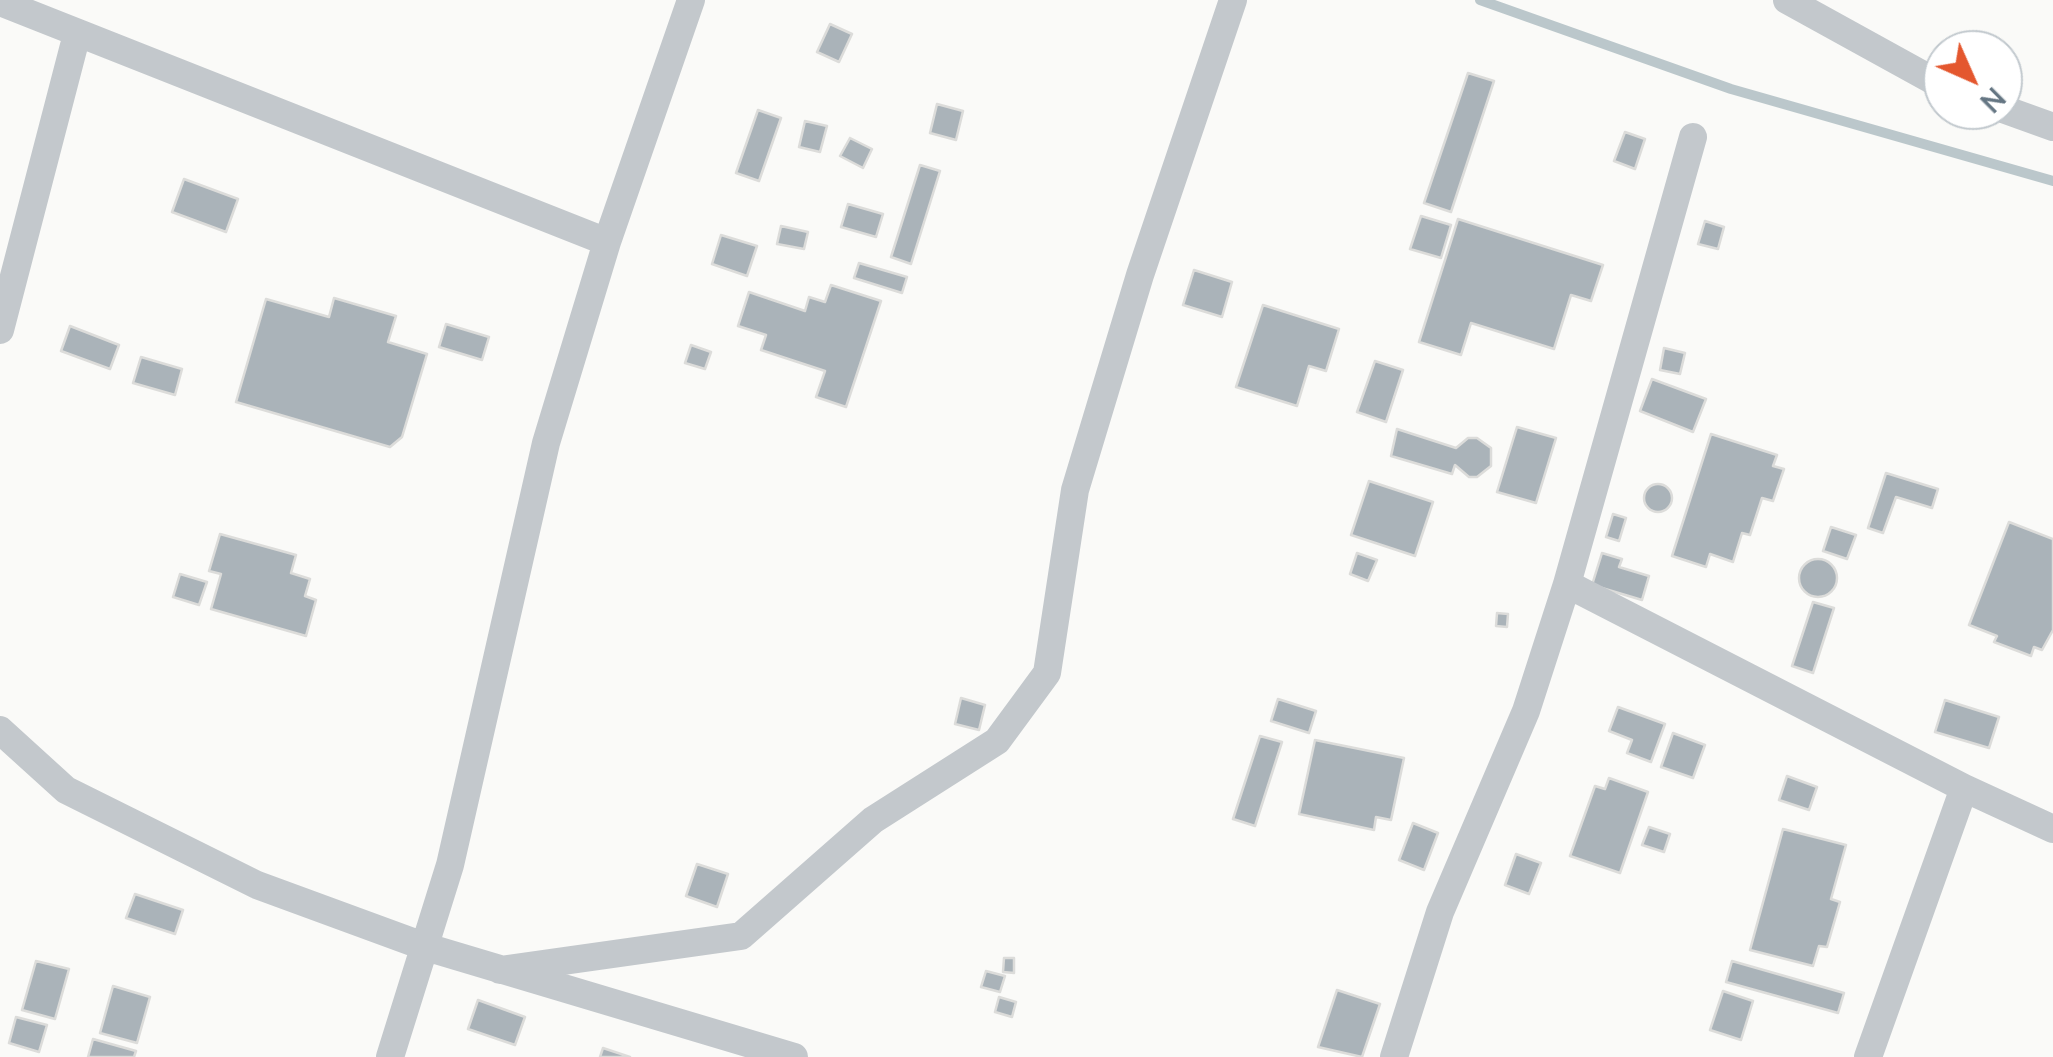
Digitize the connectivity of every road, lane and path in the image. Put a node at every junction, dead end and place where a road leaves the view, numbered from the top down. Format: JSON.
{"nodes":[{"id":1,"x":691,"y":0,"type":"edge"},
{"id":2,"x":1234,"y":0,"type":"edge"},
{"id":3,"x":1787,"y":0,"type":"edge"},
{"id":4,"x":0,"y":2,"type":"edge"},
{"id":5,"x":78,"y":34,"type":"junction"},
{"id":6,"x":1923,"y":75,"type":"edge"},
{"id":7,"x":2023,"y":116,"type":"edge"},
{"id":8,"x":2053,"y":127,"type":"edge"},
{"id":9,"x":1693,"y":137,"type":"dead end"},
{"id":10,"x":606,"y":242,"type":"junction"},
{"id":11,"x":0,"y":330,"type":"edge"},
{"id":12,"x":1567,"y":584,"type":"junction"},
{"id":13,"x":0,"y":730,"type":"edge"},
{"id":14,"x":1964,"y":788,"type":"junction"},
{"id":15,"x":2053,"y":829,"type":"edge"},
{"id":16,"x":426,"y":947,"type":"junction"},
{"id":17,"x":500,"y":970,"type":"junction"},
{"id":18,"x":390,"y":1057,"type":"edge"},
{"id":19,"x":794,"y":1057,"type":"edge"},
{"id":20,"x":1394,"y":1057,"type":"edge"},
{"id":21,"x":1868,"y":1057,"type":"edge"}],
"edges":[{"from":1,"to":10,"type":"street"},
{"from":2,"to":17,"type":"street"},
{"from":3,"to":6,"type":"street"},
{"from":4,"to":5,"type":"street"},
{"from":5,"to":10,"type":"street"},
{"from":5,"to":11,"type":"street"},
{"from":7,"to":8,"type":"street"},
{"from":9,"to":12,"type":"street"},
{"from":10,"to":16,"type":"street"},
{"from":12,"to":14,"type":"street"},
{"from":12,"to":20,"type":"street"},
{"from":13,"to":16,"type":"street"},
{"from":14,"to":15,"type":"street"},
{"from":14,"to":21,"type":"street"},
{"from":16,"to":17,"type":"street"},
{"from":16,"to":18,"type":"street"},
{"from":17,"to":19,"type":"street"}]}
